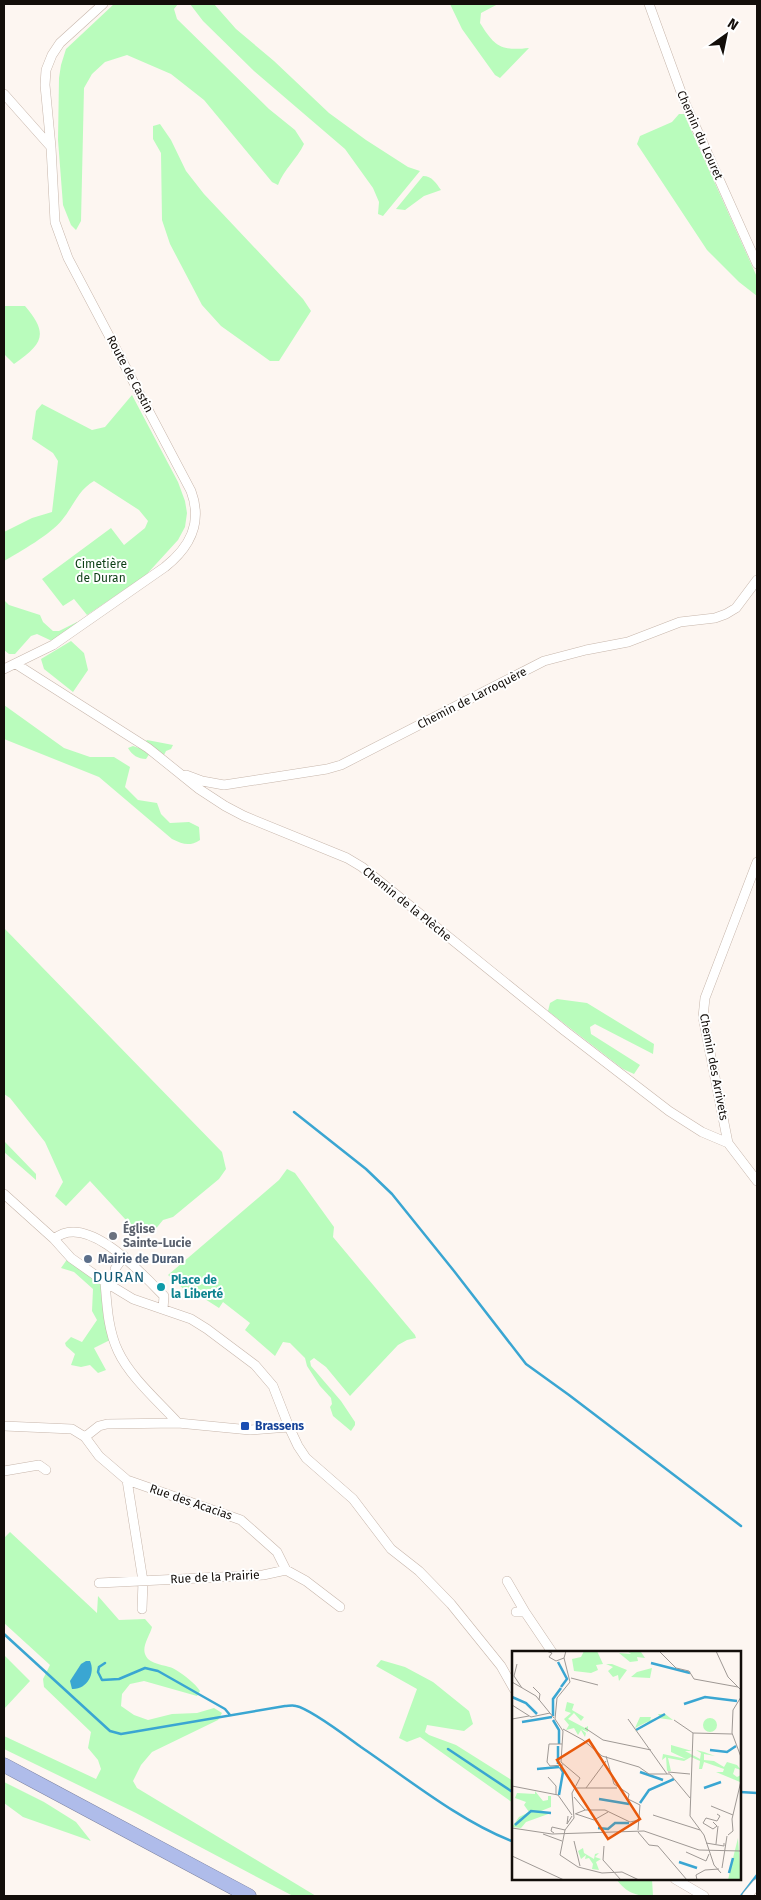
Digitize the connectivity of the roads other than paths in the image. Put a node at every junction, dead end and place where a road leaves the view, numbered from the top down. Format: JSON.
{"nodes":[{"id":1,"x":103,"y":4,"type":"edge"},
{"id":2,"x":649,"y":4,"type":"edge"},
{"id":3,"x":4,"y":94,"type":"edge"},
{"id":4,"x":51,"y":147,"type":"junction"},
{"id":5,"x":757,"y":264,"type":"edge"},
{"id":6,"x":757,"y":580,"type":"edge"},
{"id":7,"x":16,"y":664,"type":"junction"},
{"id":8,"x":4,"y":669,"type":"edge"},
{"id":9,"x":175,"y":770,"type":"junction"},
{"id":10,"x":757,"y":862,"type":"edge"},
{"id":11,"x":728,"y":1143,"type":"junction"},
{"id":12,"x":757,"y":1182,"type":"edge"},
{"id":13,"x":4,"y":1194,"type":"edge"},
{"id":14,"x":54,"y":1239,"type":"junction"},
{"id":15,"x":124,"y":1256,"type":"junction"},
{"id":16,"x":115,"y":1269,"type":"dead end"},
{"id":17,"x":105,"y":1282,"type":"junction"},
{"id":18,"x":164,"y":1309,"type":"junction"},
{"id":19,"x":178,"y":1423,"type":"junction"},
{"id":20,"x":4,"y":1426,"type":"edge"},
{"id":21,"x":289,"y":1427,"type":"junction"},
{"id":22,"x":85,"y":1437,"type":"junction"},
{"id":23,"x":46,"y":1470,"type":"dead end"},
{"id":24,"x":4,"y":1472,"type":"edge"},
{"id":25,"x":126,"y":1480,"type":"junction"},
{"id":26,"x":286,"y":1570,"type":"junction"},
{"id":27,"x":143,"y":1580,"type":"junction"},
{"id":28,"x":507,"y":1582,"type":"dead end"},
{"id":29,"x":99,"y":1583,"type":"dead end"},
{"id":30,"x":340,"y":1607,"type":"dead end"},
{"id":31,"x":142,"y":1609,"type":"dead end"},
{"id":32,"x":551,"y":1651,"type":"edge"},
{"id":33,"x":512,"y":1683,"type":"edge"},
{"id":34,"x":4,"y":1765,"type":"edge"},
{"id":35,"x":677,"y":1880,"type":"edge"},
{"id":36,"x":757,"y":1884,"type":"edge"},
{"id":37,"x":249,"y":1896,"type":"edge"},
{"id":38,"x":704,"y":1896,"type":"edge"},
{"id":39,"x":747,"y":1896,"type":"edge"}],
"edges":[{"from":1,"to":4,"type":"street","name":"Route de Castin"},
{"from":2,"to":5,"type":"street","name":"Chemin du Louret"},
{"from":3,"to":4,"type":"street"},
{"from":4,"to":7,"type":"street","name":"Route de Castin"},
{"from":6,"to":9,"type":"street","name":"Chemin de Larroquère"},
{"from":7,"to":8,"type":"street","name":"Route de Castin"},
{"from":7,"to":9,"type":"street","name":"Chemin de la Plèche"},
{"from":9,"to":11,"type":"street","name":"Chemin de la Plèche"},
{"from":10,"to":11,"type":"street","name":"Chemin des Arrivets"},
{"from":11,"to":12,"type":"street","name":"Chemin des Arrivets"},
{"from":13,"to":14,"type":"street"},
{"from":14,"to":15,"type":"street"},
{"from":14,"to":17,"type":"street"},
{"from":15,"to":16,"type":"street"},
{"from":15,"to":18,"type":"street"},
{"from":17,"to":18,"type":"street"},
{"from":17,"to":19,"type":"street"},
{"from":18,"to":21,"type":"street"},
{"from":19,"to":21,"type":"street"},
{"from":19,"to":22,"type":"street"},
{"from":20,"to":22,"type":"street"},
{"from":21,"to":33,"type":"street"},
{"from":22,"to":25,"type":"street"},
{"from":23,"to":24,"type":"street"},
{"from":25,"to":26,"type":"street","name":"Rue des Acacias"},
{"from":25,"to":27,"type":"street"},
{"from":26,"to":27,"type":"street","name":"Rue de la Prairie"},
{"from":26,"to":30,"type":"street"},
{"from":27,"to":29,"type":"street","name":"Rue de la Prairie"},
{"from":27,"to":31,"type":"street"},
{"from":28,"to":32,"type":"street"},
{"from":34,"to":37,"type":"highway"},
{"from":35,"to":38,"type":"street"},
{"from":36,"to":39,"type":"street"}]}
